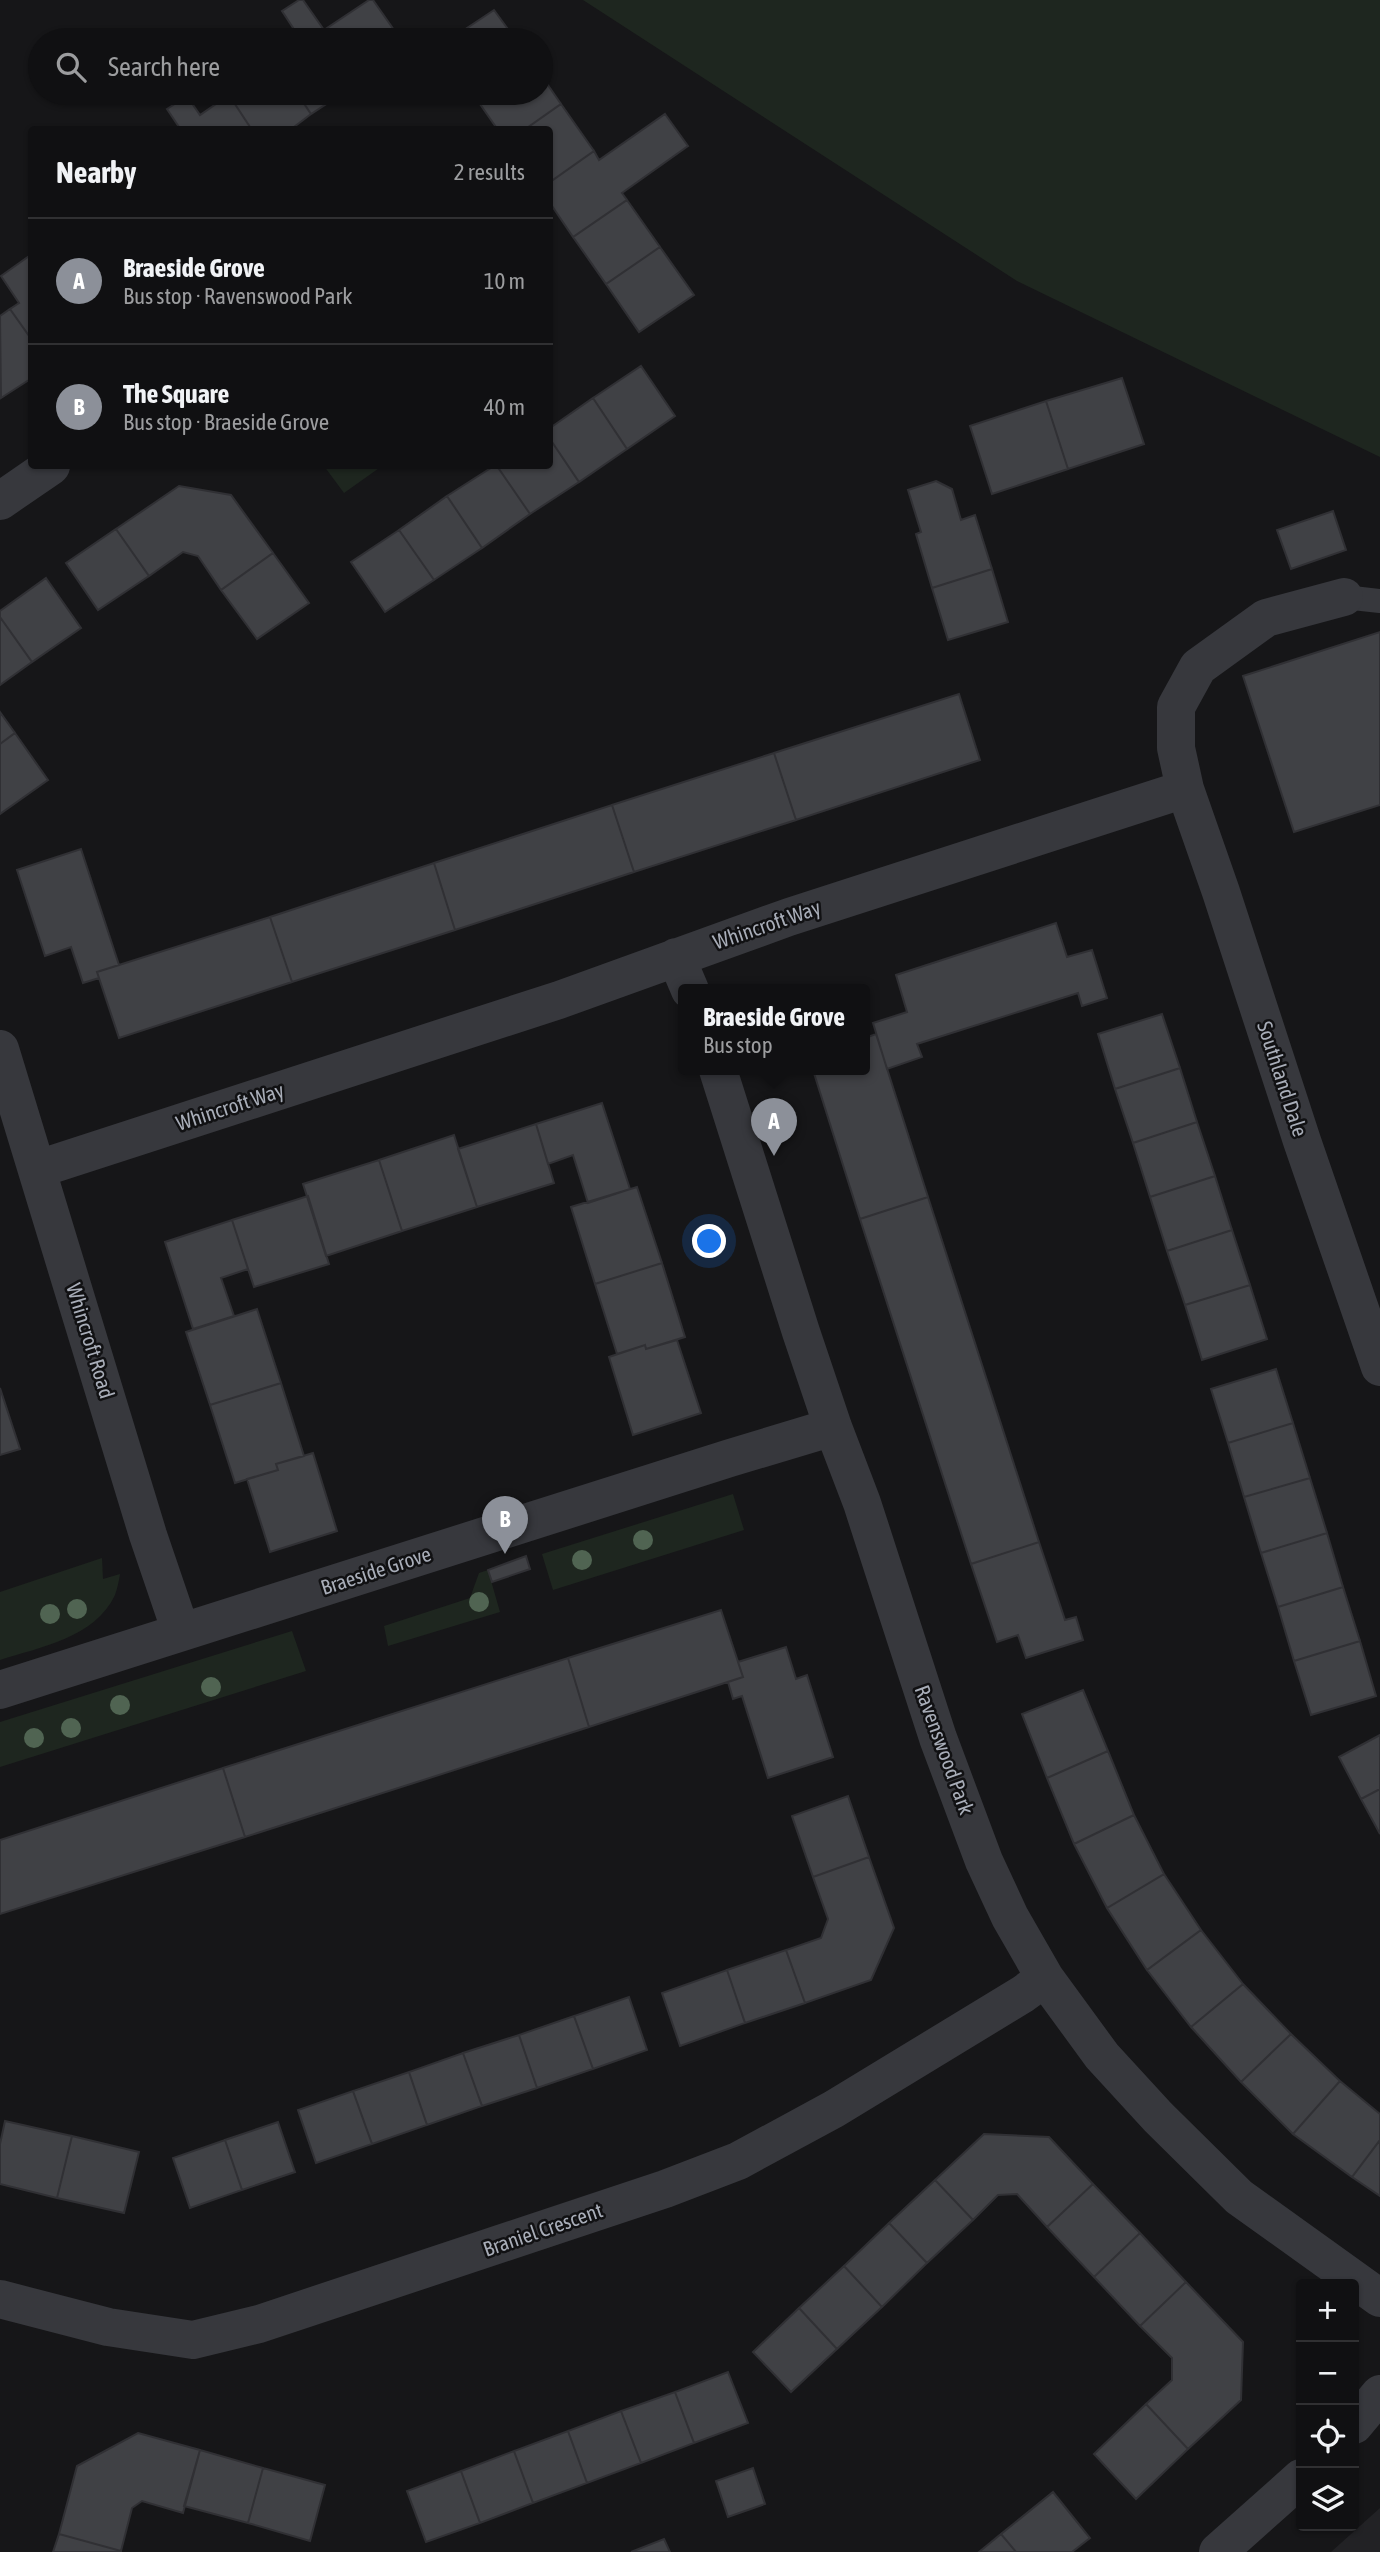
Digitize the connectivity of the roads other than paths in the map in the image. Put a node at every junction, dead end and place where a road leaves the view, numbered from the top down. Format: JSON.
{"nodes":[{"id":1,"x":47,"y":469,"type":"edge"},
{"id":2,"x":0,"y":501,"type":"edge"},
{"id":3,"x":1362,"y":599,"type":"edge"},
{"id":4,"x":1185,"y":789,"type":"junction"},
{"id":5,"x":683,"y":973,"type":"edge"},
{"id":6,"x":0,"y":1049,"type":"edge"},
{"id":7,"x":720,"y":1075,"type":"edge"},
{"id":8,"x":37,"y":1168,"type":"junction"},
{"id":9,"x":1380,"y":1367,"type":"edge"},
{"id":10,"x":833,"y":1427,"type":"junction"},
{"id":11,"x":181,"y":1632,"type":"junction"},
{"id":12,"x":0,"y":1690,"type":"edge"},
{"id":13,"x":1045,"y":1978,"type":"junction"},
{"id":14,"x":1380,"y":2298,"type":"edge"},
{"id":15,"x":0,"y":2299,"type":"edge"},
{"id":16,"x":1380,"y":2394,"type":"edge"},
{"id":17,"x":1359,"y":2419,"type":"edge"},
{"id":18,"x":1296,"y":2482,"type":"edge"},
{"id":19,"x":1218,"y":2552,"type":"edge"}],
"edges":[{"from":1,"to":2,"type":"street"},
{"from":3,"to":4,"type":"street"},
{"from":4,"to":5,"type":"street","name":"Whincroft Way"},
{"from":4,"to":9,"type":"street","name":"Southland Dale"},
{"from":5,"to":8,"type":"street","name":"Whincroft Way"},
{"from":6,"to":8,"type":"street","name":"Whincroft Road"},
{"from":7,"to":10,"type":"street","name":"Ravenswood Park"},
{"from":8,"to":11,"type":"street","name":"Whincroft Road"},
{"from":10,"to":11,"type":"street","name":"Braeside Grove"},
{"from":10,"to":13,"type":"street","name":"Ravenswood Park"},
{"from":11,"to":12,"type":"street","name":"Braeside Grove"},
{"from":13,"to":14,"type":"street","name":"Ravenswood Park"},
{"from":13,"to":15,"type":"street","name":"Braniel Crescent"},
{"from":16,"to":17,"type":"street"},
{"from":18,"to":19,"type":"street"}]}
